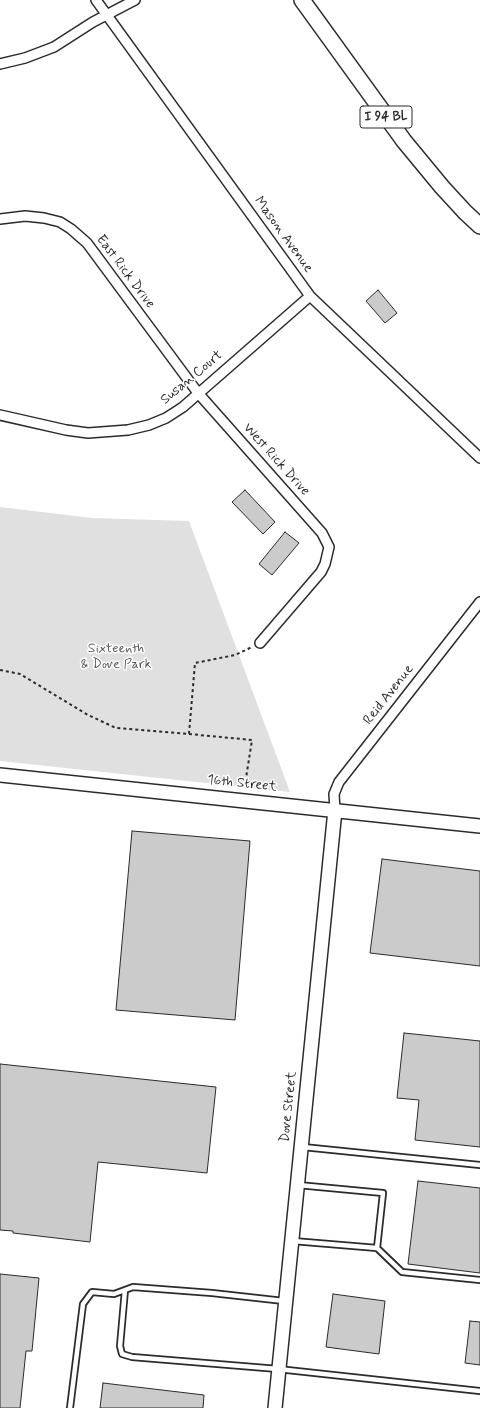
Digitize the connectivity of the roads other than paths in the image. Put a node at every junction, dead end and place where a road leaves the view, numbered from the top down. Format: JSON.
{"nodes":[{"id":1,"x":96,"y":0,"type":"edge"},
{"id":2,"x":135,"y":0,"type":"edge"},
{"id":3,"x":302,"y":0,"type":"edge"},
{"id":4,"x":106,"y":15,"type":"junction"},
{"id":5,"x":0,"y":64,"type":"edge"},
{"id":6,"x":0,"y":219,"type":"edge"},
{"id":7,"x":480,"y":226,"type":"edge"},
{"id":8,"x":310,"y":296,"type":"junction"},
{"id":9,"x":198,"y":393,"type":"junction"},
{"id":10,"x":0,"y":415,"type":"edge"},
{"id":11,"x":480,"y":458,"type":"edge"},
{"id":12,"x":480,"y":602,"type":"edge"},
{"id":13,"x":260,"y":643,"type":"road end"},
{"id":14,"x":0,"y":775,"type":"edge"},
{"id":15,"x":335,"y":810,"type":"junction"},
{"id":16,"x":480,"y":826,"type":"edge"},
{"id":17,"x":301,"y":1146,"type":"junction"},
{"id":18,"x":480,"y":1165,"type":"edge"},
{"id":19,"x":298,"y":1184,"type":"junction"},
{"id":20,"x":292,"y":1240,"type":"junction"},
{"id":21,"x":377,"y":1248,"type":"junction"},
{"id":22,"x":480,"y":1280,"type":"edge"},
{"id":23,"x":125,"y":1290,"type":"junction"},
{"id":24,"x":286,"y":1301,"type":"junction"},
{"id":25,"x":278,"y":1369,"type":"junction"},
{"id":26,"x":480,"y":1392,"type":"edge"},
{"id":27,"x":70,"y":1408,"type":"edge"},
{"id":28,"x":274,"y":1408,"type":"edge"}],
"edges":[{"from":1,"to":4,"type":"street","name":"Mason Avenue"},
{"from":2,"to":4,"type":"street"},
{"from":3,"to":7,"type":"main road","number":"I 94 BL"},
{"from":4,"to":5,"type":"street"},
{"from":4,"to":8,"type":"street","name":"Mason Avenue"},
{"from":6,"to":9,"type":"street","name":"East Rick Drive"},
{"from":8,"to":9,"type":"street","name":"Susan Court"},
{"from":8,"to":11,"type":"street","name":"Mason Avenue"},
{"from":9,"to":10,"type":"street","name":"Susan Court"},
{"from":9,"to":13,"type":"street","name":"West Rick Drive"},
{"from":12,"to":15,"type":"street","name":"Reid Avenue"},
{"from":14,"to":15,"type":"street","name":"16th Street"},
{"from":15,"to":16,"type":"street","name":"16th Street"},
{"from":15,"to":17,"type":"street","name":"Dove Street"},
{"from":17,"to":18,"type":"lane"},
{"from":17,"to":19,"type":"street","name":"Dove Street"},
{"from":19,"to":20,"type":"street","name":"Dove Street"},
{"from":19,"to":21,"type":"lane"},
{"from":20,"to":21,"type":"lane"},
{"from":20,"to":24,"type":"street","name":"Dove Street"},
{"from":21,"to":22,"type":"lane"},
{"from":23,"to":24,"type":"lane"},
{"from":23,"to":25,"type":"lane"},
{"from":23,"to":27,"type":"lane"},
{"from":24,"to":25,"type":"street","name":"Dove Street"},
{"from":25,"to":26,"type":"lane"},
{"from":25,"to":28,"type":"street","name":"Dove Street"}]}
